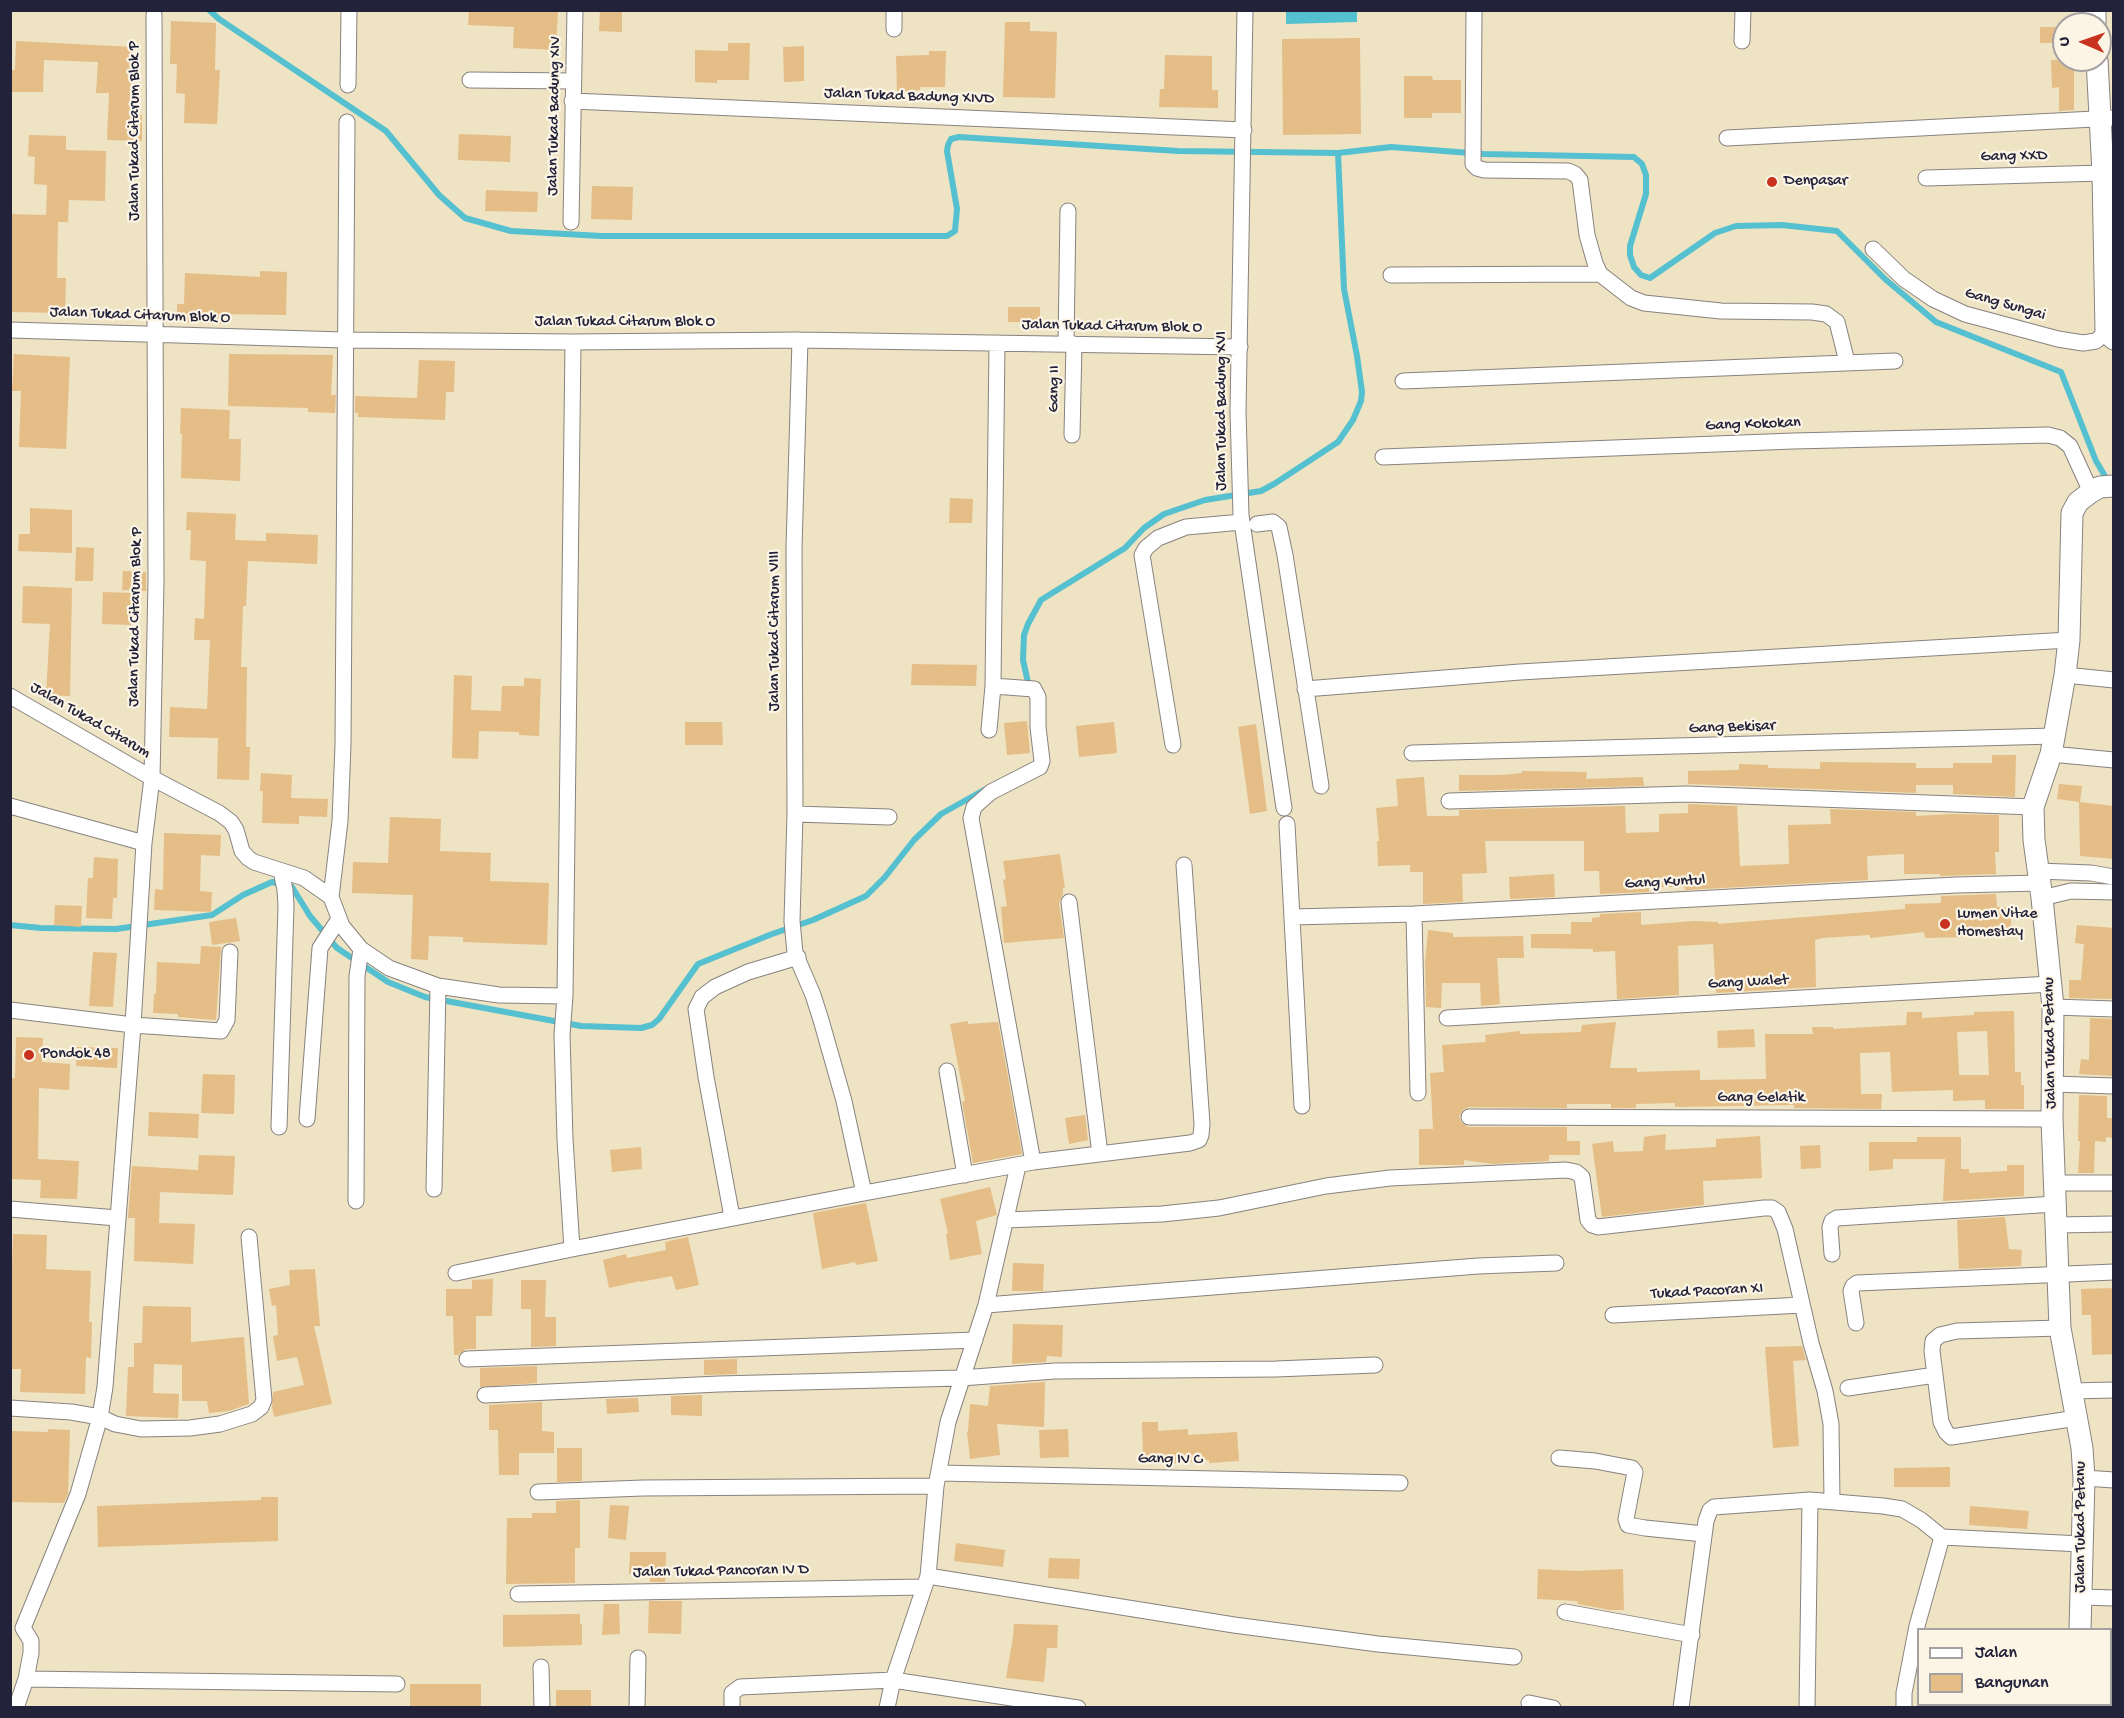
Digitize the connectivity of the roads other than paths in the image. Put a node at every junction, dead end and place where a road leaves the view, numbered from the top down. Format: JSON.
{"nodes":[{"id":1,"x":349,"y":10,"type":"edge"},
{"id":2,"x":575,"y":10,"type":"edge"},
{"id":3,"x":894,"y":10,"type":"edge"},
{"id":4,"x":1245,"y":10,"type":"edge"},
{"id":5,"x":1474,"y":10,"type":"edge"},
{"id":6,"x":1743,"y":10,"type":"edge"},
{"id":7,"x":154,"y":15,"type":"dead end"},
{"id":8,"x":894,"y":29,"type":"dead end"},
{"id":9,"x":1742,"y":41,"type":"dead end"},
{"id":10,"x":2099,"y":72,"type":"edge"},
{"id":11,"x":470,"y":80,"type":"dead end"},
{"id":12,"x":573,"y":81,"type":"junction"},
{"id":13,"x":348,"y":85,"type":"dead end"},
{"id":14,"x":572,"y":101,"type":"junction"},
{"id":15,"x":2106,"y":118,"type":"edge"},
{"id":16,"x":347,"y":122,"type":"dead end"},
{"id":17,"x":1243,"y":136,"type":"junction"},
{"id":18,"x":1727,"y":138,"type":"dead end"},
{"id":19,"x":2103,"y":173,"type":"junction"},
{"id":20,"x":1926,"y":178,"type":"dead end"},
{"id":21,"x":1068,"y":211,"type":"dead end"},
{"id":22,"x":571,"y":222,"type":"dead end"},
{"id":23,"x":1873,"y":249,"type":"dead end"},
{"id":24,"x":1391,"y":274,"type":"dead end"},
{"id":25,"x":1600,"y":274,"type":"junction"},
{"id":26,"x":10,"y":330,"type":"edge"},
{"id":27,"x":155,"y":335,"type":"junction"},
{"id":28,"x":2110,"y":335,"type":"edge"},
{"id":29,"x":344,"y":339,"type":"junction"},
{"id":30,"x":800,"y":340,"type":"junction"},
{"id":31,"x":573,"y":342,"type":"junction"},
{"id":32,"x":997,"y":343,"type":"junction"},
{"id":33,"x":1070,"y":344,"type":"junction"},
{"id":34,"x":1240,"y":347,"type":"junction"},
{"id":35,"x":1894,"y":361,"type":"dead end"},
{"id":36,"x":1847,"y":362,"type":"junction"},
{"id":37,"x":1403,"y":381,"type":"dead end"},
{"id":38,"x":1072,"y":435,"type":"dead end"},
{"id":39,"x":1383,"y":457,"type":"dead end"},
{"id":40,"x":2101,"y":488,"type":"edge"},
{"id":41,"x":1247,"y":520,"type":"junction"},
{"id":42,"x":2068,"y":640,"type":"junction"},
{"id":43,"x":2065,"y":675,"type":"junction"},
{"id":44,"x":2114,"y":681,"type":"edge"},
{"id":45,"x":993,"y":686,"type":"junction"},
{"id":46,"x":1305,"y":689,"type":"junction"},
{"id":47,"x":10,"y":696,"type":"edge"},
{"id":48,"x":989,"y":730,"type":"dead end"},
{"id":49,"x":1173,"y":745,"type":"dead end"},
{"id":50,"x":2052,"y":745,"type":"junction"},
{"id":51,"x":1412,"y":753,"type":"dead end"},
{"id":52,"x":2114,"y":760,"type":"edge"},
{"id":53,"x":152,"y":778,"type":"junction"},
{"id":54,"x":1321,"y":786,"type":"dead end"},
{"id":55,"x":1449,"y":801,"type":"dead end"},
{"id":56,"x":10,"y":806,"type":"edge"},
{"id":57,"x":2033,"y":807,"type":"junction"},
{"id":58,"x":1284,"y":808,"type":"dead end"},
{"id":59,"x":795,"y":814,"type":"junction"},
{"id":60,"x":889,"y":817,"type":"dead end"},
{"id":61,"x":1287,"y":825,"type":"dead end"},
{"id":62,"x":144,"y":843,"type":"junction"},
{"id":63,"x":1184,"y":865,"type":"dead end"},
{"id":64,"x":2114,"y":877,"type":"edge"},
{"id":65,"x":283,"y":879,"type":"junction"},
{"id":66,"x":2040,"y":884,"type":"junction"},
{"id":67,"x":2114,"y":891,"type":"edge"},
{"id":68,"x":331,"y":897,"type":"junction"},
{"id":69,"x":1069,"y":902,"type":"dead end"},
{"id":70,"x":1414,"y":914,"type":"junction"},
{"id":71,"x":1292,"y":917,"type":"junction"},
{"id":72,"x":337,"y":921,"type":"junction"},
{"id":73,"x":361,"y":951,"type":"junction"},
{"id":74,"x":230,"y":952,"type":"dead end"},
{"id":75,"x":796,"y":955,"type":"junction"},
{"id":76,"x":2051,"y":984,"type":"junction"},
{"id":77,"x":438,"y":989,"type":"junction"},
{"id":78,"x":565,"y":1002,"type":"junction"},
{"id":79,"x":2053,"y":1006,"type":"junction"},
{"id":80,"x":2114,"y":1009,"type":"edge"},
{"id":81,"x":10,"y":1010,"type":"edge"},
{"id":82,"x":1446,"y":1018,"type":"dead end"},
{"id":83,"x":133,"y":1025,"type":"junction"},
{"id":84,"x":947,"y":1071,"type":"dead end"},
{"id":85,"x":2053,"y":1084,"type":"junction"},
{"id":86,"x":2114,"y":1086,"type":"edge"},
{"id":87,"x":1418,"y":1093,"type":"dead end"},
{"id":88,"x":1302,"y":1106,"type":"dead end"},
{"id":89,"x":1469,"y":1117,"type":"dead end"},
{"id":90,"x":307,"y":1119,"type":"dead end"},
{"id":91,"x":2052,"y":1119,"type":"junction"},
{"id":92,"x":279,"y":1127,"type":"dead end"},
{"id":93,"x":1100,"y":1154,"type":"junction"},
{"id":94,"x":1025,"y":1164,"type":"junction"},
{"id":95,"x":965,"y":1174,"type":"junction"},
{"id":96,"x":2114,"y":1183,"type":"edge"},
{"id":97,"x":434,"y":1189,"type":"dead end"},
{"id":98,"x":864,"y":1192,"type":"junction"},
{"id":99,"x":356,"y":1201,"type":"dead end"},
{"id":100,"x":2055,"y":1204,"type":"junction"},
{"id":101,"x":10,"y":1209,"type":"edge"},
{"id":102,"x":732,"y":1217,"type":"junction"},
{"id":103,"x":117,"y":1218,"type":"junction"},
{"id":104,"x":1005,"y":1220,"type":"junction"},
{"id":105,"x":2114,"y":1224,"type":"edge"},
{"id":106,"x":249,"y":1237,"type":"dead end"},
{"id":107,"x":572,"y":1249,"type":"junction"},
{"id":108,"x":1832,"y":1254,"type":"dead end"},
{"id":109,"x":1556,"y":1263,"type":"dead end"},
{"id":110,"x":2114,"y":1272,"type":"edge"},
{"id":111,"x":2058,"y":1273,"type":"junction"},
{"id":112,"x":456,"y":1274,"type":"dead end"},
{"id":113,"x":986,"y":1305,"type":"junction"},
{"id":114,"x":1802,"y":1305,"type":"junction"},
{"id":115,"x":1613,"y":1315,"type":"dead end"},
{"id":116,"x":1856,"y":1323,"type":"dead end"},
{"id":117,"x":2060,"y":1328,"type":"junction"},
{"id":118,"x":975,"y":1340,"type":"junction"},
{"id":119,"x":467,"y":1359,"type":"dead end"},
{"id":120,"x":1375,"y":1365,"type":"dead end"},
{"id":121,"x":1935,"y":1375,"type":"junction"},
{"id":122,"x":961,"y":1378,"type":"junction"},
{"id":123,"x":1848,"y":1388,"type":"dead end"},
{"id":124,"x":2114,"y":1390,"type":"edge"},
{"id":125,"x":2071,"y":1391,"type":"junction"},
{"id":126,"x":485,"y":1395,"type":"dead end"},
{"id":127,"x":10,"y":1408,"type":"edge"},
{"id":128,"x":100,"y":1417,"type":"junction"},
{"id":129,"x":2077,"y":1418,"type":"junction"},
{"id":130,"x":1559,"y":1458,"type":"dead end"},
{"id":131,"x":2084,"y":1478,"type":"junction"},
{"id":132,"x":938,"y":1480,"type":"junction"},
{"id":133,"x":2114,"y":1480,"type":"edge"},
{"id":134,"x":1400,"y":1483,"type":"dead end"},
{"id":135,"x":538,"y":1492,"type":"dead end"},
{"id":136,"x":1810,"y":1500,"type":"junction"},
{"id":137,"x":1832,"y":1502,"type":"junction"},
{"id":138,"x":1704,"y":1534,"type":"junction"},
{"id":139,"x":1942,"y":1537,"type":"junction"},
{"id":140,"x":2082,"y":1544,"type":"junction"},
{"id":141,"x":926,"y":1582,"type":"junction"},
{"id":142,"x":518,"y":1594,"type":"dead end"},
{"id":143,"x":2082,"y":1597,"type":"junction"},
{"id":144,"x":2114,"y":1598,"type":"edge"},
{"id":145,"x":1565,"y":1612,"type":"dead end"},
{"id":146,"x":17,"y":1626,"type":"edge"},
{"id":147,"x":2080,"y":1628,"type":"edge"},
{"id":148,"x":1692,"y":1635,"type":"junction"},
{"id":149,"x":1514,"y":1657,"type":"dead end"},
{"id":150,"x":638,"y":1658,"type":"dead end"},
{"id":151,"x":541,"y":1667,"type":"dead end"},
{"id":152,"x":26,"y":1679,"type":"junction"},
{"id":153,"x":893,"y":1680,"type":"junction"},
{"id":154,"x":397,"y":1684,"type":"dead end"},
{"id":155,"x":1529,"y":1703,"type":"dead end"},
{"id":156,"x":16,"y":1707,"type":"edge"},
{"id":157,"x":542,"y":1707,"type":"edge"},
{"id":158,"x":637,"y":1707,"type":"edge"},
{"id":159,"x":732,"y":1707,"type":"edge"},
{"id":160,"x":887,"y":1707,"type":"edge"},
{"id":161,"x":1078,"y":1707,"type":"edge"},
{"id":162,"x":1553,"y":1707,"type":"edge"},
{"id":163,"x":1682,"y":1707,"type":"edge"},
{"id":164,"x":1807,"y":1707,"type":"edge"},
{"id":165,"x":1904,"y":1707,"type":"edge"}],
"edges":[{"from":1,"to":13,"type":"street"},
{"from":2,"to":12,"type":"street","name":"Jalan Tukad Badung XIV"},
{"from":3,"to":8,"type":"street"},
{"from":4,"to":17,"type":"street","name":"Jalan Tukad Badung XVI"},
{"from":5,"to":25,"type":"street"},
{"from":6,"to":9,"type":"street"},
{"from":7,"to":27,"type":"street","name":"Jalan Tukad Citarum Blok P"},
{"from":10,"to":15,"type":"street"},
{"from":11,"to":12,"type":"street"},
{"from":12,"to":14,"type":"street","name":"Jalan Tukad Badung XIV"},
{"from":14,"to":17,"type":"street","name":"Jalan Tukad Badung XIVD"},
{"from":14,"to":22,"type":"street","name":"Jalan Tukad Badung XIV"},
{"from":15,"to":18,"type":"street"},
{"from":15,"to":19,"type":"street"},
{"from":16,"to":29,"type":"street"},
{"from":17,"to":34,"type":"street","name":"Jalan Tukad Badung XVI"},
{"from":19,"to":20,"type":"street","name":"Gang XXD"},
{"from":19,"to":28,"type":"street"},
{"from":21,"to":33,"type":"street","name":"Gang II"},
{"from":23,"to":28,"type":"street","name":"Gang Sungai"},
{"from":24,"to":25,"type":"street"},
{"from":25,"to":36,"type":"street"},
{"from":26,"to":27,"type":"street","name":"Jalan Tukad Citarum Blok O"},
{"from":27,"to":29,"type":"street","name":"Jalan Tukad Citarum Blok O"},
{"from":27,"to":53,"type":"street","name":"Jalan Tukad Citarum Blok P"},
{"from":29,"to":31,"type":"street","name":"Jalan Tukad Citarum Blok O"},
{"from":29,"to":68,"type":"street"},
{"from":30,"to":31,"type":"street","name":"Jalan Tukad Citarum Blok O"},
{"from":30,"to":32,"type":"street","name":"Jalan Tukad Citarum Blok O"},
{"from":30,"to":59,"type":"street","name":"Jalan Tukad Citarum VIII"},
{"from":31,"to":78,"type":"street"},
{"from":32,"to":33,"type":"street","name":"Jalan Tukad Citarum Blok O"},
{"from":32,"to":45,"type":"street"},
{"from":33,"to":34,"type":"street","name":"Jalan Tukad Citarum Blok O"},
{"from":33,"to":38,"type":"street","name":"Gang II"},
{"from":34,"to":41,"type":"street","name":"Jalan Tukad Badung XVI"},
{"from":35,"to":36,"type":"street"},
{"from":36,"to":37,"type":"street"},
{"from":39,"to":40,"type":"street","name":"Gang Kokokan"},
{"from":40,"to":42,"type":"street","name":"Jalan Tukad Petanu"},
{"from":41,"to":46,"type":"street"},
{"from":41,"to":49,"type":"street"},
{"from":41,"to":58,"type":"street","name":"Jalan Tukad Badung XVI"},
{"from":42,"to":43,"type":"street","name":"Jalan Tukad Petanu"},
{"from":42,"to":46,"type":"street"},
{"from":43,"to":44,"type":"street"},
{"from":43,"to":50,"type":"street","name":"Jalan Tukad Petanu"},
{"from":45,"to":48,"type":"street"},
{"from":45,"to":94,"type":"street"},
{"from":46,"to":54,"type":"street"},
{"from":47,"to":53,"type":"street","name":"Jalan Tukad Citarum"},
{"from":50,"to":51,"type":"street","name":"Gang Bekisar"},
{"from":50,"to":52,"type":"street","name":"Gang Bekisar"},
{"from":50,"to":57,"type":"street","name":"Jalan Tukad Petanu"},
{"from":53,"to":62,"type":"street","name":"Jalan Tukad Citarum Blok P"},
{"from":53,"to":65,"type":"street","name":"Jalan Tukad Citarum"},
{"from":55,"to":57,"type":"street"},
{"from":56,"to":62,"type":"street"},
{"from":57,"to":66,"type":"street","name":"Jalan Tukad Petanu"},
{"from":59,"to":60,"type":"street"},
{"from":59,"to":75,"type":"street","name":"Jalan Tukad Citarum VIII"},
{"from":61,"to":71,"type":"street"},
{"from":62,"to":83,"type":"street","name":"Jalan Tukad Citarum Blok P"},
{"from":63,"to":93,"type":"street"},
{"from":64,"to":66,"type":"street"},
{"from":65,"to":68,"type":"street","name":"Jalan Tukad Citarum"},
{"from":65,"to":92,"type":"street"},
{"from":66,"to":67,"type":"street"},
{"from":66,"to":70,"type":"street","name":"Gang Kuntul"},
{"from":66,"to":76,"type":"street","name":"Jalan Tukad Petanu"},
{"from":68,"to":72,"type":"street"},
{"from":69,"to":93,"type":"street"},
{"from":70,"to":71,"type":"street","name":"Gang Kuntul"},
{"from":70,"to":87,"type":"street"},
{"from":71,"to":88,"type":"street"},
{"from":72,"to":73,"type":"street"},
{"from":72,"to":90,"type":"street"},
{"from":73,"to":77,"type":"street"},
{"from":73,"to":99,"type":"street"},
{"from":74,"to":83,"type":"street"},
{"from":75,"to":98,"type":"street","name":"Jalan Tukad Citarum VIII"},
{"from":75,"to":102,"type":"street"},
{"from":76,"to":79,"type":"street","name":"Jalan Tukad Petanu"},
{"from":76,"to":82,"type":"street","name":"Gang Walet"},
{"from":77,"to":78,"type":"street"},
{"from":77,"to":97,"type":"street"},
{"from":78,"to":107,"type":"street"},
{"from":79,"to":80,"type":"street"},
{"from":79,"to":85,"type":"street","name":"Jalan Tukad Petanu"},
{"from":81,"to":83,"type":"street"},
{"from":83,"to":103,"type":"street","name":"Jalan Tukad Citarum Blok P"},
{"from":84,"to":95,"type":"street"},
{"from":85,"to":86,"type":"street"},
{"from":85,"to":91,"type":"street","name":"Jalan Tukad Petanu"},
{"from":89,"to":91,"type":"street","name":"Gang Gelatik"},
{"from":91,"to":100,"type":"street","name":"Jalan Tukad Petanu"},
{"from":93,"to":94,"type":"street"},
{"from":94,"to":95,"type":"street"},
{"from":94,"to":104,"type":"street"},
{"from":95,"to":98,"type":"street"},
{"from":96,"to":100,"type":"street"},
{"from":98,"to":102,"type":"street"},
{"from":100,"to":105,"type":"street"},
{"from":100,"to":108,"type":"street"},
{"from":100,"to":111,"type":"street","name":"Jalan Tukad Petanu"},
{"from":101,"to":103,"type":"street"},
{"from":102,"to":107,"type":"street"},
{"from":103,"to":128,"type":"street","name":"Jalan Tukad Citarum Blok P"},
{"from":104,"to":113,"type":"street"},
{"from":104,"to":114,"type":"street"},
{"from":106,"to":128,"type":"street"},
{"from":107,"to":112,"type":"street"},
{"from":109,"to":113,"type":"street"},
{"from":110,"to":111,"type":"street"},
{"from":111,"to":116,"type":"street"},
{"from":111,"to":117,"type":"street","name":"Jalan Tukad Petanu"},
{"from":113,"to":118,"type":"street"},
{"from":114,"to":115,"type":"street","name":"Tukad Pacoran XI"},
{"from":114,"to":137,"type":"street"},
{"from":117,"to":121,"type":"street"},
{"from":117,"to":125,"type":"street","name":"Jalan Tukad Petanu"},
{"from":118,"to":119,"type":"street"},
{"from":118,"to":122,"type":"street"},
{"from":120,"to":122,"type":"street"},
{"from":121,"to":123,"type":"street"},
{"from":121,"to":129,"type":"street"},
{"from":122,"to":126,"type":"street"},
{"from":122,"to":132,"type":"street"},
{"from":124,"to":125,"type":"street"},
{"from":125,"to":129,"type":"street","name":"Jalan Tukad Petanu"},
{"from":127,"to":128,"type":"street"},
{"from":128,"to":146,"type":"street","name":"Jalan Tukad Citarum Blok P"},
{"from":129,"to":131,"type":"street","name":"Jalan Tukad Petanu"},
{"from":130,"to":138,"type":"street"},
{"from":131,"to":133,"type":"street"},
{"from":131,"to":140,"type":"street","name":"Jalan Tukad Petanu"},
{"from":132,"to":134,"type":"street","name":"Gang IV C"},
{"from":132,"to":135,"type":"street","name":"Gang IV C"},
{"from":132,"to":141,"type":"street"},
{"from":136,"to":137,"type":"street"},
{"from":136,"to":138,"type":"street"},
{"from":136,"to":164,"type":"street"},
{"from":137,"to":139,"type":"street"},
{"from":138,"to":148,"type":"street"},
{"from":139,"to":140,"type":"street"},
{"from":139,"to":165,"type":"street"},
{"from":140,"to":143,"type":"street","name":"Jalan Tukad Petanu"},
{"from":141,"to":142,"type":"street","name":"Jalan Tukad Pancoran IV D"},
{"from":141,"to":149,"type":"street","name":"Jalan Tukad Pancoran IV D"},
{"from":141,"to":153,"type":"street"},
{"from":143,"to":144,"type":"street"},
{"from":143,"to":147,"type":"street","name":"Jalan Tukad Petanu"},
{"from":145,"to":148,"type":"street"},
{"from":146,"to":152,"type":"street"},
{"from":148,"to":163,"type":"street"},
{"from":150,"to":158,"type":"street"},
{"from":151,"to":157,"type":"street"},
{"from":152,"to":154,"type":"street"},
{"from":152,"to":156,"type":"street"},
{"from":153,"to":159,"type":"street"},
{"from":153,"to":160,"type":"street"},
{"from":153,"to":161,"type":"street"},
{"from":155,"to":162,"type":"street"}]}
